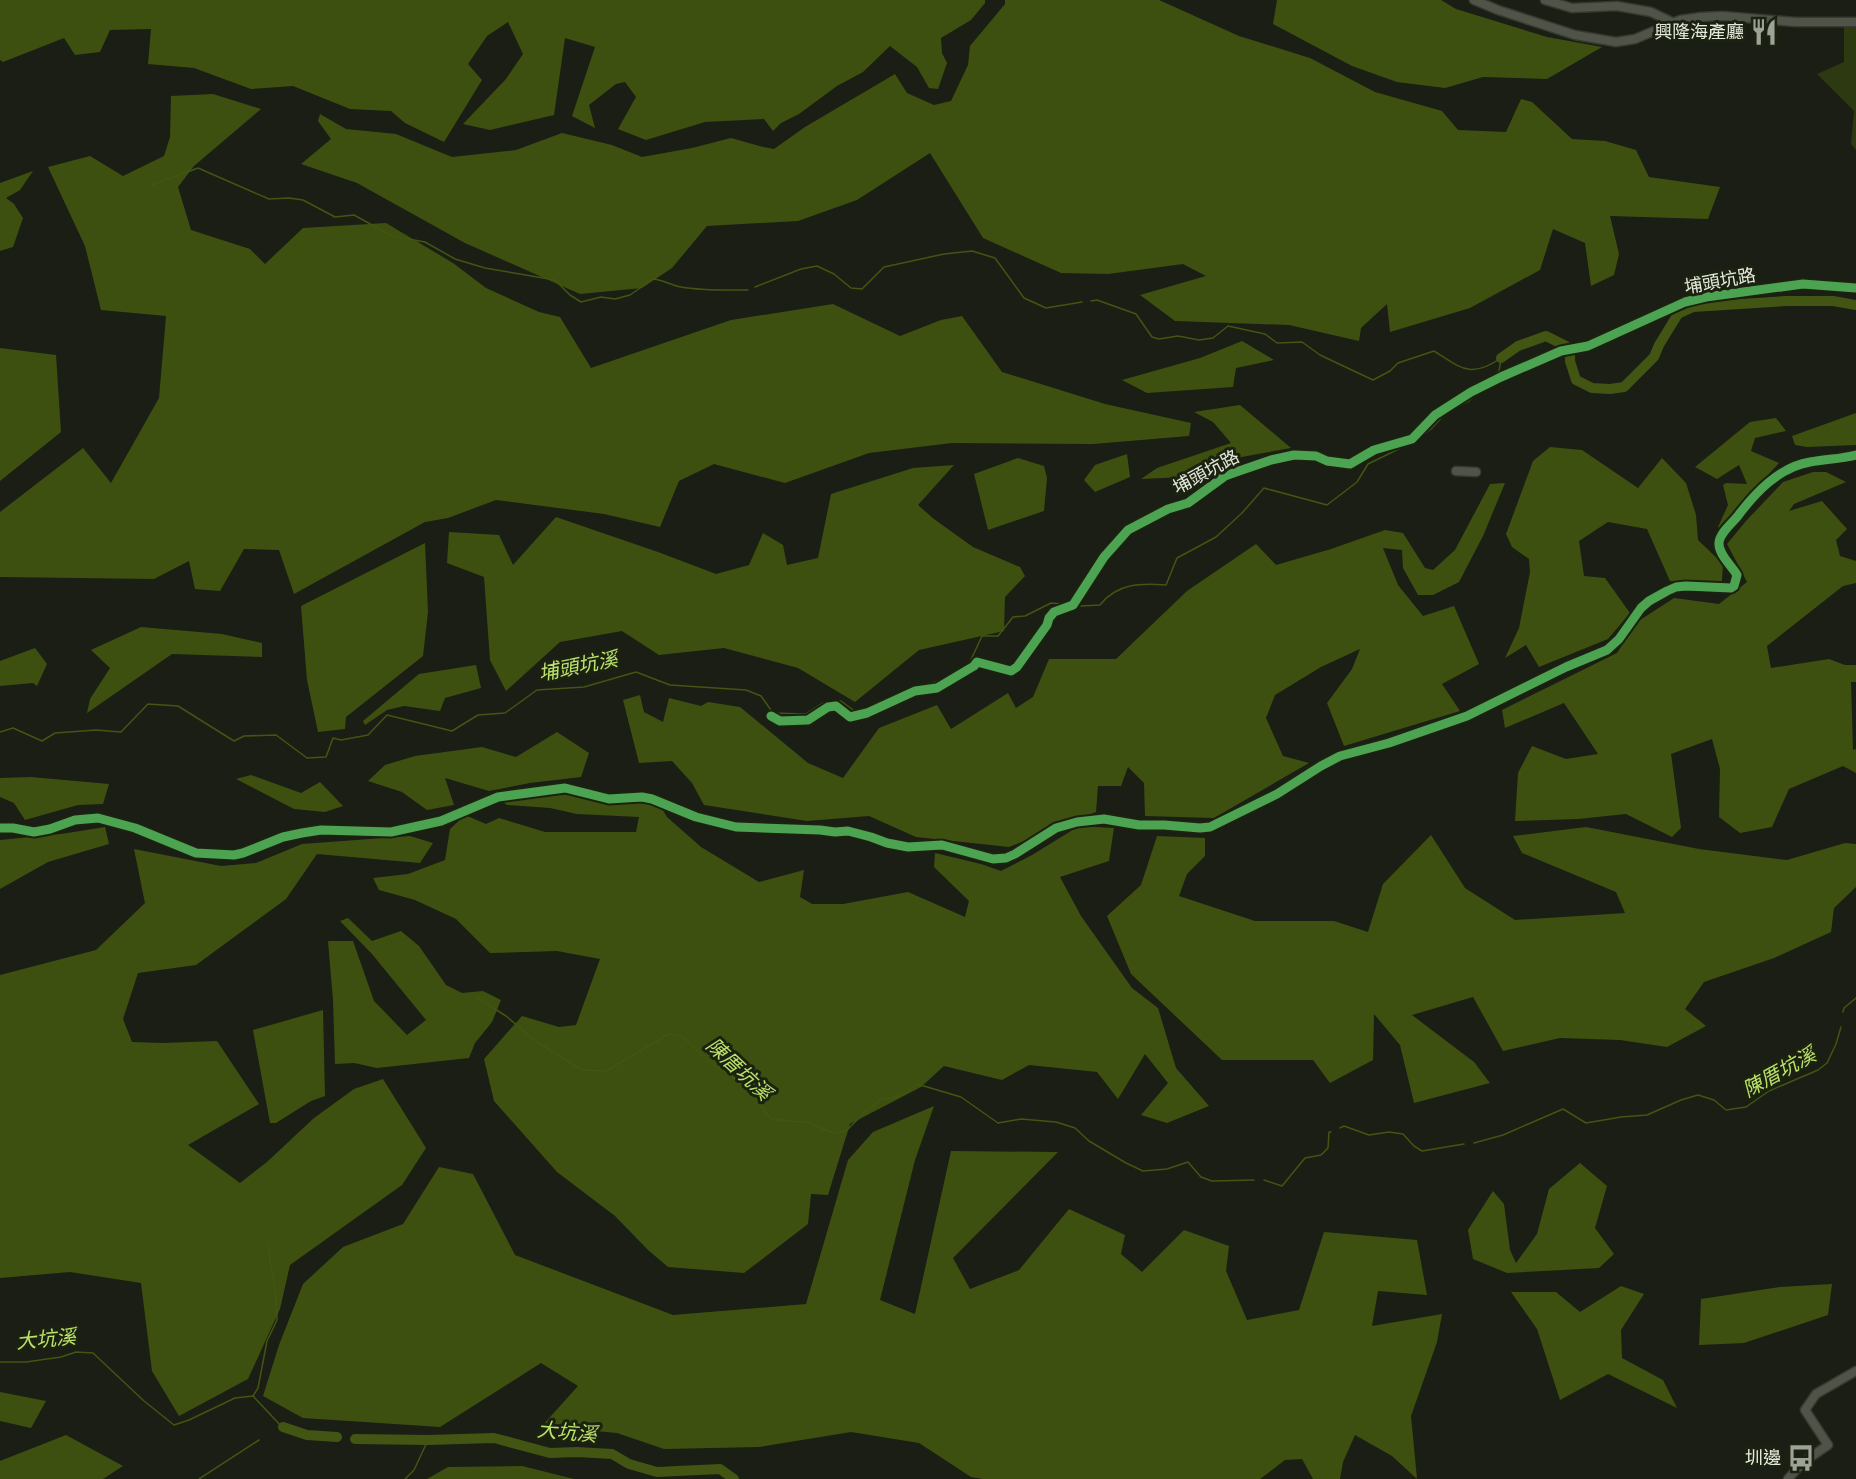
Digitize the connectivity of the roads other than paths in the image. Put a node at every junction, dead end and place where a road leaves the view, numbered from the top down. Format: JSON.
{"nodes":[{"id":1,"x":1474,"y":0,"type":"edge"},
{"id":2,"x":1545,"y":0,"type":"edge"},
{"id":3,"x":1856,"y":22,"type":"edge"},
{"id":4,"x":1674,"y":23,"type":"junction"},
{"id":5,"x":1856,"y":288,"type":"edge"},
{"id":6,"x":1856,"y":455,"type":"edge"},
{"id":7,"x":1456,"y":471,"type":"dead end"},
{"id":8,"x":1476,"y":471,"type":"dead end"},
{"id":9,"x":771,"y":716,"type":"dead end"},
{"id":10,"x":0,"y":828,"type":"edge"},
{"id":11,"x":1856,"y":1371,"type":"edge"},
{"id":12,"x":1788,"y":1479,"type":"edge"}],
"edges":[{"from":1,"to":4,"type":"street"},
{"from":2,"to":4,"type":"street"},
{"from":3,"to":4,"type":"street"},
{"from":5,"to":9,"type":"street","name":"埔頭坑路"},
{"from":6,"to":10,"type":"street"},
{"from":7,"to":8,"type":"street"},
{"from":11,"to":12,"type":"street"}]}
